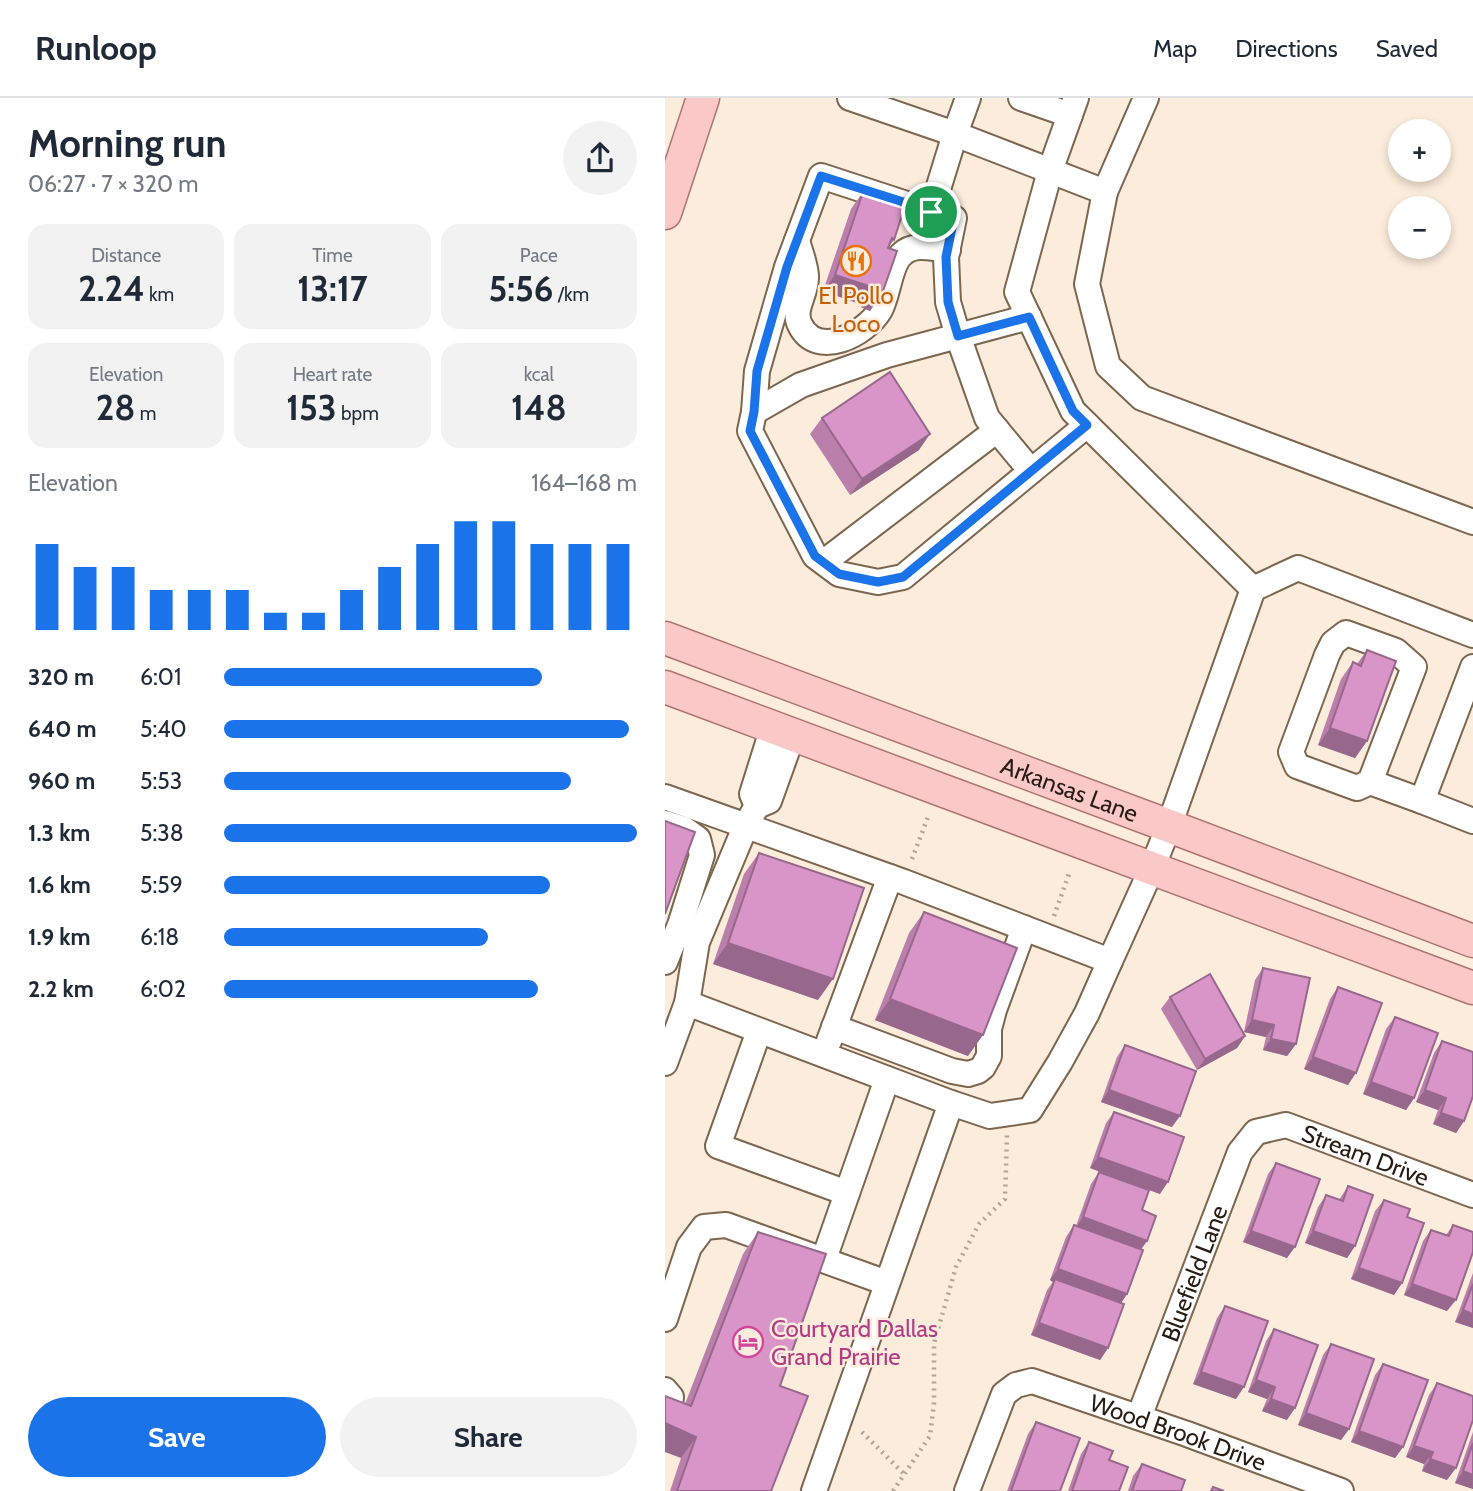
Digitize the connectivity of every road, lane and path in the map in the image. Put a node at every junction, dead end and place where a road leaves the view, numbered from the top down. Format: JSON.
{"nodes":[{"id":1,"x":703,"y":98,"type":"edge"},
{"id":2,"x":851,"y":98,"type":"edge"},
{"id":3,"x":968,"y":98,"type":"edge"},
{"id":4,"x":1021,"y":98,"type":"edge"},
{"id":5,"x":1146,"y":98,"type":"edge"},
{"id":6,"x":1073,"y":106,"type":"edge"},
{"id":7,"x":955,"y":134,"type":"junction"},
{"id":8,"x":1049,"y":171,"type":"junction"},
{"id":9,"x":1105,"y":192,"type":"junction"},
{"id":10,"x":931,"y":212,"type":"junction"},
{"id":11,"x":665,"y":213,"type":"edge"},
{"id":12,"x":797,"y":241,"type":"junction"},
{"id":13,"x":947,"y":250,"type":"junction"},
{"id":14,"x":1029,"y":317,"type":"junction"},
{"id":15,"x":958,"y":336,"type":"junction"},
{"id":16,"x":754,"y":412,"type":"junction"},
{"id":17,"x":1087,"y":425,"type":"junction"},
{"id":18,"x":997,"y":429,"type":"junction"},
{"id":19,"x":1031,"y":471,"type":"junction"},
{"id":20,"x":1473,"y":522,"type":"edge"},
{"id":21,"x":824,"y":562,"type":"junction"},
{"id":22,"x":1253,"y":589,"type":"junction"},
{"id":23,"x":1473,"y":635,"type":"edge"},
{"id":24,"x":665,"y":638,"type":"edge"},
{"id":25,"x":1473,"y":667,"type":"edge"},
{"id":26,"x":665,"y":687,"type":"edge"},
{"id":27,"x":783,"y":731,"type":"junction"},
{"id":28,"x":1370,"y":782,"type":"junction"},
{"id":29,"x":665,"y":797,"type":"edge"},
{"id":30,"x":1422,"y":801,"type":"junction"},
{"id":31,"x":752,"y":815,"type":"junction"},
{"id":32,"x":927,"y":817,"type":"dead end"},
{"id":33,"x":1473,"y":821,"type":"edge"},
{"id":34,"x":665,"y":823,"type":"edge"},
{"id":35,"x":1169,"y":826,"type":"junction"},
{"id":36,"x":1152,"y":868,"type":"junction"},
{"id":37,"x":1070,"y":871,"type":"dead end"},
{"id":38,"x":897,"y":879,"type":"junction"},
{"id":39,"x":1052,"y":921,"type":"dead end"},
{"id":40,"x":1024,"y":928,"type":"junction"},
{"id":41,"x":1473,"y":941,"type":"edge"},
{"id":42,"x":1110,"y":961,"type":"junction"},
{"id":43,"x":665,"y":962,"type":"edge"},
{"id":44,"x":1473,"y":988,"type":"edge"},
{"id":45,"x":687,"y":1003,"type":"junction"},
{"id":46,"x":834,"y":1027,"type":"junction"},
{"id":47,"x":759,"y":1031,"type":"junction"},
{"id":48,"x":667,"y":1053,"type":"edge"},
{"id":49,"x":824,"y":1054,"type":"junction"},
{"id":50,"x":887,"y":1079,"type":"junction"},
{"id":51,"x":951,"y":1103,"type":"junction"},
{"id":52,"x":1256,"y":1132,"type":"joint"},
{"id":53,"x":1007,"y":1134,"type":"dead end"},
{"id":54,"x":847,"y":1193,"type":"junction"},
{"id":55,"x":1473,"y":1195,"type":"edge"},
{"id":56,"x":824,"y":1259,"type":"junction"},
{"id":57,"x":887,"y":1283,"type":"junction"},
{"id":58,"x":665,"y":1319,"type":"edge"},
{"id":59,"x":665,"y":1390,"type":"edge"},
{"id":60,"x":1139,"y":1417,"type":"junction"},
{"id":61,"x":667,"y":1424,"type":"edge"},
{"id":62,"x":862,"y":1432,"type":"dead end"},
{"id":63,"x":905,"y":1475,"type":"junction"},
{"id":64,"x":814,"y":1491,"type":"edge"},
{"id":65,"x":893,"y":1491,"type":"edge"},
{"id":66,"x":967,"y":1491,"type":"edge"},
{"id":67,"x":1341,"y":1491,"type":"edge"}],
"edges":[{"from":1,"to":11,"type":"main road"},
{"from":2,"to":7,"type":"street"},
{"from":3,"to":7,"type":"street"},
{"from":4,"to":6,"type":"street"},
{"from":5,"to":9,"type":"street"},
{"from":6,"to":8,"type":"street"},
{"from":7,"to":8,"type":"street"},
{"from":7,"to":10,"type":"street"},
{"from":8,"to":9,"type":"street"},
{"from":8,"to":14,"type":"street"},
{"from":9,"to":20,"type":"street"},
{"from":10,"to":12,"type":"street"},
{"from":10,"to":13,"type":"street"},
{"from":12,"to":13,"type":"street"},
{"from":12,"to":16,"type":"street"},
{"from":13,"to":15,"type":"street"},
{"from":14,"to":15,"type":"street"},
{"from":14,"to":17,"type":"street"},
{"from":15,"to":16,"type":"street"},
{"from":15,"to":18,"type":"street"},
{"from":16,"to":21,"type":"street"},
{"from":17,"to":19,"type":"street"},
{"from":17,"to":22,"type":"street"},
{"from":18,"to":19,"type":"street"},
{"from":18,"to":21,"type":"street"},
{"from":19,"to":21,"type":"street"},
{"from":22,"to":23,"type":"street"},
{"from":22,"to":35,"type":"street"},
{"from":24,"to":35,"type":"main road","name":"Arkansas Lane"},
{"from":25,"to":30,"type":"street"},
{"from":26,"to":27,"type":"main road","name":"Arkansas Lane"},
{"from":27,"to":31,"type":"street"},
{"from":27,"to":36,"type":"main road","name":"Arkansas Lane"},
{"from":28,"to":28,"type":"street"},
{"from":28,"to":30,"type":"street"},
{"from":29,"to":31,"type":"street"},
{"from":30,"to":33,"type":"street"},
{"from":31,"to":38,"type":"street"},
{"from":31,"to":45,"type":"street"},
{"from":32,"to":38,"type":"path"},
{"from":34,"to":43,"type":"street"},
{"from":35,"to":36,"type":"street"},
{"from":35,"to":41,"type":"main road","name":"Arkansas Lane"},
{"from":36,"to":42,"type":"street"},
{"from":36,"to":44,"type":"main road","name":"Arkansas Lane"},
{"from":37,"to":39,"type":"path"},
{"from":38,"to":40,"type":"street"},
{"from":38,"to":46,"type":"street"},
{"from":40,"to":42,"type":"street"},
{"from":40,"to":46,"type":"street"},
{"from":42,"to":51,"type":"street"},
{"from":45,"to":47,"type":"street"},
{"from":45,"to":48,"type":"street"},
{"from":46,"to":49,"type":"street"},
{"from":47,"to":49,"type":"street"},
{"from":47,"to":54,"type":"street"},
{"from":49,"to":50,"type":"street"},
{"from":50,"to":51,"type":"street"},
{"from":50,"to":54,"type":"street"},
{"from":51,"to":57,"type":"street"},
{"from":52,"to":55,"type":"street","name":"Stream Drive"},
{"from":52,"to":60,"type":"street","name":"Bluefield Lane"},
{"from":53,"to":63,"type":"path"},
{"from":54,"to":56,"type":"street"},
{"from":56,"to":57,"type":"street"},
{"from":56,"to":58,"type":"street"},
{"from":57,"to":64,"type":"street"},
{"from":59,"to":61,"type":"street"},
{"from":60,"to":66,"type":"street","name":"Wood Brook Drive"},
{"from":60,"to":67,"type":"street","name":"Wood Brook Drive"},
{"from":62,"to":63,"type":"path"},
{"from":63,"to":65,"type":"path"}]}
